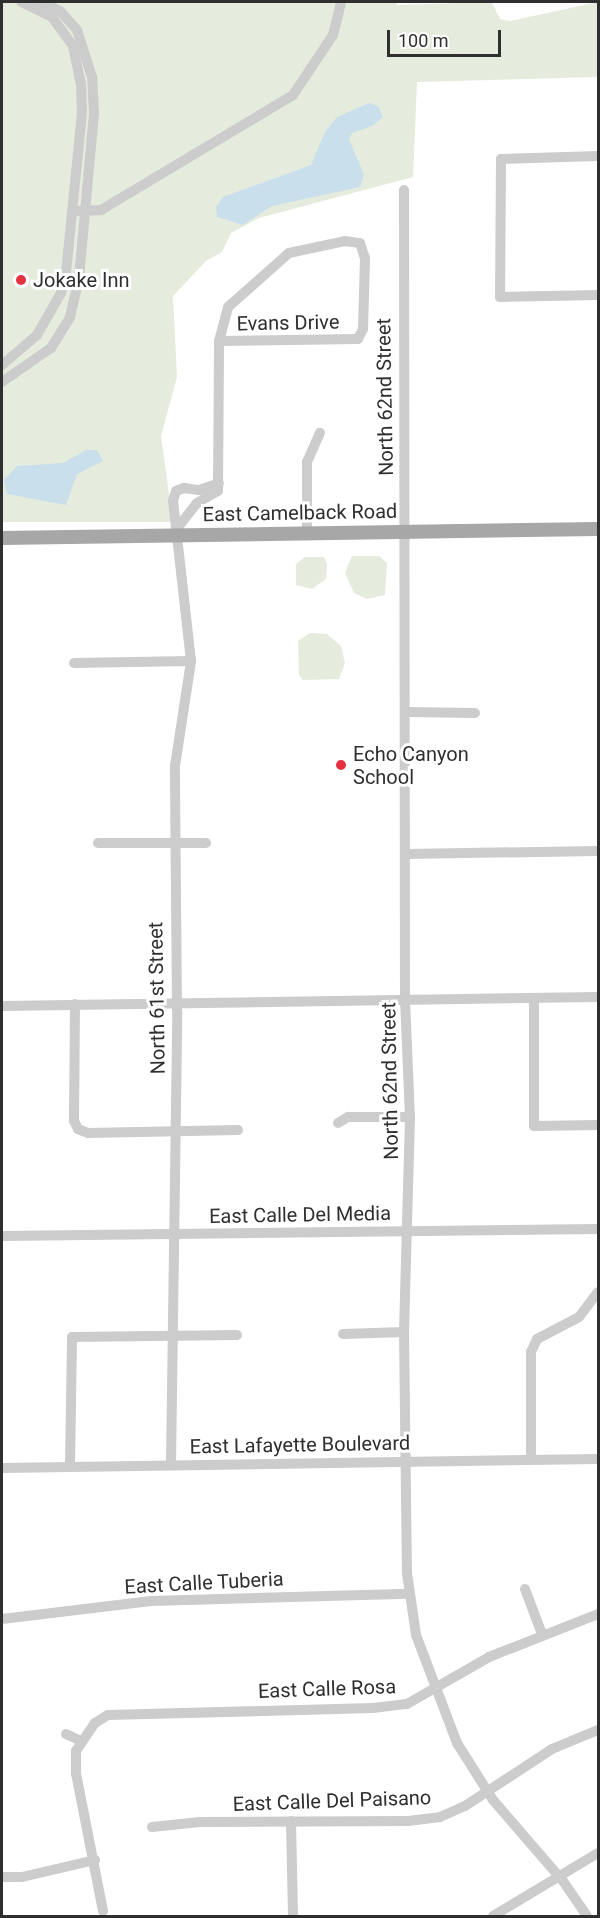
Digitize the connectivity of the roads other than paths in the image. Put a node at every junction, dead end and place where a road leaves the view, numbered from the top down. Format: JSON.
{"nodes":[{"id":1,"x":21,"y":2,"type":"edge"},
{"id":2,"x":41,"y":2,"type":"edge"},
{"id":3,"x":341,"y":2,"type":"edge"},
{"id":4,"x":598,"y":156,"type":"edge"},
{"id":5,"x":404,"y":190,"type":"dead end"},
{"id":6,"x":79,"y":211,"type":"junction"},
{"id":7,"x":598,"y":295,"type":"edge"},
{"id":8,"x":219,"y":341,"type":"junction"},
{"id":9,"x":2,"y":365,"type":"edge"},
{"id":10,"x":2,"y":382,"type":"edge"},
{"id":11,"x":320,"y":433,"type":"dead end"},
{"id":12,"x":219,"y":483,"type":"junction"},
{"id":13,"x":193,"y":489,"type":"junction"},
{"id":14,"x":197,"y":503,"type":"junction"},
{"id":15,"x":598,"y":529,"type":"edge"},
{"id":16,"x":179,"y":530,"type":"junction"},
{"id":17,"x":405,"y":531,"type":"junction"},
{"id":18,"x":307,"y":533,"type":"junction"},
{"id":19,"x":2,"y":538,"type":"edge"},
{"id":20,"x":191,"y":661,"type":"junction"},
{"id":21,"x":74,"y":663,"type":"dead end"},
{"id":22,"x":406,"y":712,"type":"junction"},
{"id":23,"x":475,"y":712,"type":"dead end"},
{"id":24,"x":98,"y":843,"type":"dead end"},
{"id":25,"x":173,"y":843,"type":"junction"},
{"id":26,"x":206,"y":843,"type":"dead end"},
{"id":27,"x":598,"y":850,"type":"edge"},
{"id":28,"x":405,"y":854,"type":"junction"},
{"id":29,"x":598,"y":997,"type":"edge"},
{"id":30,"x":534,"y":998,"type":"junction"},
{"id":31,"x":405,"y":999,"type":"junction"},
{"id":32,"x":174,"y":1003,"type":"junction"},
{"id":33,"x":75,"y":1004,"type":"junction"},
{"id":34,"x":2,"y":1006,"type":"edge"},
{"id":35,"x":410,"y":1117,"type":"junction"},
{"id":36,"x":338,"y":1123,"type":"dead end"},
{"id":37,"x":598,"y":1125,"type":"edge"},
{"id":38,"x":238,"y":1130,"type":"dead end"},
{"id":39,"x":176,"y":1131,"type":"junction"},
{"id":40,"x":598,"y":1229,"type":"edge"},
{"id":41,"x":405,"y":1231,"type":"junction"},
{"id":42,"x":174,"y":1234,"type":"junction"},
{"id":43,"x":2,"y":1236,"type":"edge"},
{"id":44,"x":598,"y":1292,"type":"edge"},
{"id":45,"x":404,"y":1332,"type":"junction"},
{"id":46,"x":343,"y":1334,"type":"dead end"},
{"id":47,"x":237,"y":1335,"type":"dead end"},
{"id":48,"x":172,"y":1336,"type":"junction"},
{"id":49,"x":598,"y":1459,"type":"edge"},
{"id":50,"x":531,"y":1460,"type":"junction"},
{"id":51,"x":404,"y":1462,"type":"junction"},
{"id":52,"x":171,"y":1464,"type":"junction"},
{"id":53,"x":70,"y":1466,"type":"junction"},
{"id":54,"x":2,"y":1468,"type":"edge"},
{"id":55,"x":525,"y":1589,"type":"dead end"},
{"id":56,"x":409,"y":1594,"type":"junction"},
{"id":57,"x":598,"y":1614,"type":"edge"},
{"id":58,"x":2,"y":1619,"type":"edge"},
{"id":59,"x":542,"y":1634,"type":"junction"},
{"id":60,"x":434,"y":1691,"type":"junction"},
{"id":61,"x":598,"y":1730,"type":"edge"},
{"id":62,"x":66,"y":1734,"type":"dead end"},
{"id":63,"x":81,"y":1741,"type":"junction"},
{"id":64,"x":487,"y":1791,"type":"junction"},
{"id":65,"x":291,"y":1821,"type":"junction"},
{"id":66,"x":152,"y":1827,"type":"dead end"},
{"id":67,"x":598,"y":1853,"type":"edge"},
{"id":68,"x":95,"y":1860,"type":"junction"},
{"id":69,"x":557,"y":1875,"type":"junction"},
{"id":70,"x":2,"y":1877,"type":"edge"},
{"id":71,"x":103,"y":1911,"type":"dead end"},
{"id":72,"x":293,"y":1917,"type":"edge"},
{"id":73,"x":493,"y":1917,"type":"edge"},
{"id":74,"x":587,"y":1917,"type":"edge"}],
"edges":[{"from":1,"to":6,"type":"street"},
{"from":2,"to":6,"type":"street"},
{"from":3,"to":6,"type":"street"},
{"from":4,"to":7,"type":"street"},
{"from":5,"to":17,"type":"street","name":"North 62nd Street"},
{"from":6,"to":9,"type":"street"},
{"from":6,"to":10,"type":"street"},
{"from":8,"to":8,"type":"street","name":"Evans Drive"},
{"from":8,"to":12,"type":"street","name":"Evans Drive"},
{"from":11,"to":18,"type":"street"},
{"from":12,"to":13,"type":"street"},
{"from":12,"to":14,"type":"street"},
{"from":13,"to":14,"type":"street"},
{"from":13,"to":16,"type":"street"},
{"from":14,"to":16,"type":"street"},
{"from":15,"to":17,"type":"main road","name":"East Camelback Road"},
{"from":16,"to":18,"type":"main road","name":"East Camelback Road"},
{"from":16,"to":19,"type":"main road","name":"East Camelback Road"},
{"from":16,"to":20,"type":"street","name":"North 61st Street"},
{"from":17,"to":18,"type":"main road","name":"East Camelback Road"},
{"from":17,"to":22,"type":"street","name":"North 62nd Street"},
{"from":20,"to":21,"type":"street"},
{"from":20,"to":25,"type":"street","name":"North 61st Street"},
{"from":22,"to":23,"type":"street"},
{"from":22,"to":28,"type":"street","name":"North 62nd Street"},
{"from":24,"to":25,"type":"street"},
{"from":25,"to":26,"type":"street"},
{"from":25,"to":32,"type":"street","name":"North 61st Street"},
{"from":27,"to":28,"type":"street"},
{"from":28,"to":31,"type":"street","name":"North 62nd Street"},
{"from":29,"to":30,"type":"street"},
{"from":30,"to":31,"type":"street"},
{"from":30,"to":37,"type":"street"},
{"from":31,"to":32,"type":"street"},
{"from":31,"to":35,"type":"street","name":"North 62nd Street"},
{"from":32,"to":33,"type":"street"},
{"from":32,"to":39,"type":"street","name":"North 61st Street"},
{"from":33,"to":34,"type":"street"},
{"from":33,"to":39,"type":"street"},
{"from":35,"to":36,"type":"street"},
{"from":35,"to":41,"type":"street","name":"North 62nd Street"},
{"from":38,"to":39,"type":"street"},
{"from":39,"to":42,"type":"street","name":"North 61st Street"},
{"from":40,"to":41,"type":"street","name":"East Calle Del Media"},
{"from":41,"to":42,"type":"street","name":"East Calle Del Media"},
{"from":41,"to":45,"type":"street","name":"North 62nd Street"},
{"from":42,"to":43,"type":"street","name":"East Calle Del Media"},
{"from":42,"to":48,"type":"street","name":"North 61st Street"},
{"from":44,"to":50,"type":"street"},
{"from":45,"to":46,"type":"street"},
{"from":45,"to":51,"type":"street","name":"North 62nd Street"},
{"from":47,"to":48,"type":"street"},
{"from":48,"to":52,"type":"street","name":"North 61st Street"},
{"from":48,"to":53,"type":"street"},
{"from":49,"to":50,"type":"street","name":"East Lafayette Boulevard"},
{"from":50,"to":51,"type":"street","name":"East Lafayette Boulevard"},
{"from":51,"to":52,"type":"street","name":"East Lafayette Boulevard"},
{"from":51,"to":56,"type":"street","name":"North 62nd Street"},
{"from":52,"to":53,"type":"street","name":"East Lafayette Boulevard"},
{"from":53,"to":54,"type":"street","name":"East Lafayette Boulevard"},
{"from":55,"to":59,"type":"street"},
{"from":56,"to":58,"type":"street","name":"East Calle Tuberia"},
{"from":56,"to":60,"type":"street","name":"North 62nd Street"},
{"from":57,"to":59,"type":"street","name":"East Calle Rosa"},
{"from":59,"to":60,"type":"street","name":"East Calle Rosa"},
{"from":60,"to":63,"type":"street","name":"East Calle Rosa"},
{"from":60,"to":64,"type":"street","name":"North 62nd Street"},
{"from":61,"to":64,"type":"street","name":"East Calle Del Paisano"},
{"from":62,"to":63,"type":"street"},
{"from":63,"to":68,"type":"street"},
{"from":64,"to":65,"type":"street","name":"East Calle Del Paisano"},
{"from":64,"to":69,"type":"street","name":"North 62nd Street"},
{"from":65,"to":66,"type":"street","name":"East Calle Del Paisano"},
{"from":65,"to":72,"type":"street"},
{"from":67,"to":69,"type":"street"},
{"from":68,"to":70,"type":"street"},
{"from":68,"to":71,"type":"street"},
{"from":69,"to":73,"type":"street"},
{"from":69,"to":74,"type":"street","name":"North 62nd Street"}]}
